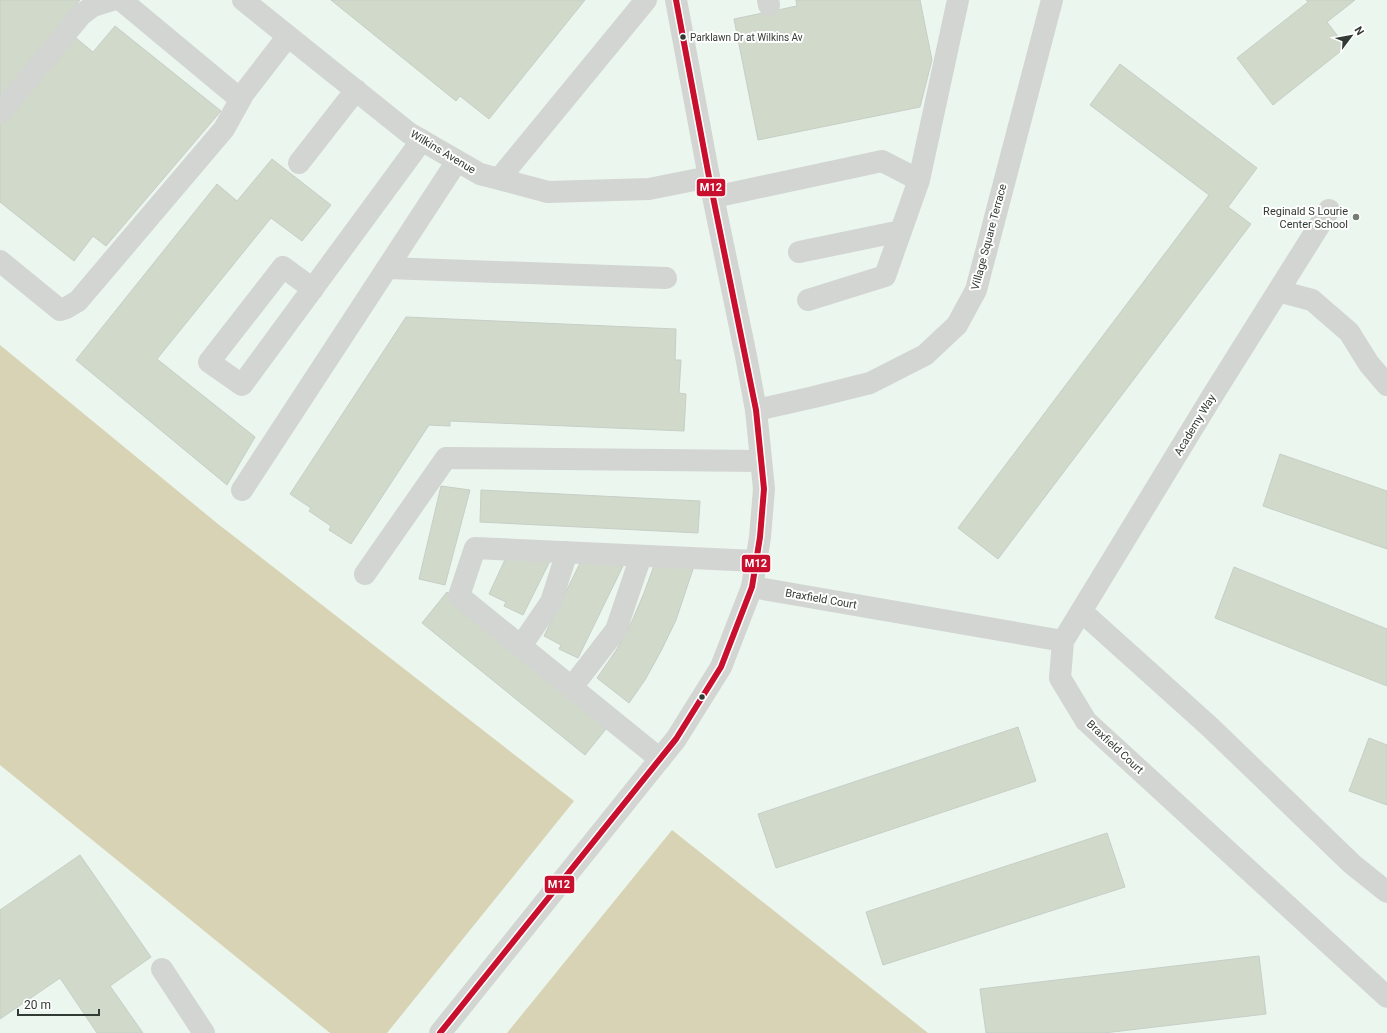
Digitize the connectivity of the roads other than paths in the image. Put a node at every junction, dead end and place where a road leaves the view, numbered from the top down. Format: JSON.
{"nodes":[{"id":1,"x":112,"y":0,"type":"edge"},
{"id":2,"x":120,"y":0,"type":"edge"},
{"id":3,"x":243,"y":0,"type":"edge"},
{"id":4,"x":646,"y":0,"type":"edge"},
{"id":5,"x":676,"y":0,"type":"edge"},
{"id":6,"x":958,"y":0,"type":"edge"},
{"id":7,"x":1052,"y":0,"type":"edge"},
{"id":8,"x":288,"y":36,"type":"junction"},
{"id":9,"x":356,"y":90,"type":"junction"},
{"id":10,"x":240,"y":99,"type":"junction"},
{"id":11,"x":0,"y":113,"type":"edge"},
{"id":12,"x":422,"y":140,"type":"junction"},
{"id":13,"x":457,"y":161,"type":"junction"},
{"id":14,"x":299,"y":164,"type":"dead end"},
{"id":15,"x":499,"y":179,"type":"junction"},
{"id":16,"x":919,"y":180,"type":"junction"},
{"id":17,"x":711,"y":187,"type":"junction"},
{"id":18,"x":1329,"y":210,"type":"dead end"},
{"id":19,"x":901,"y":231,"type":"junction"},
{"id":20,"x":799,"y":252,"type":"dead end"},
{"id":21,"x":0,"y":261,"type":"edge"},
{"id":22,"x":387,"y":268,"type":"junction"},
{"id":23,"x":666,"y":278,"type":"dead end"},
{"id":24,"x":313,"y":289,"type":"junction"},
{"id":25,"x":1278,"y":291,"type":"junction"},
{"id":26,"x":808,"y":300,"type":"dead end"},
{"id":27,"x":1387,"y":384,"type":"edge"},
{"id":28,"x":756,"y":410,"type":"junction"},
{"id":29,"x":761,"y":462,"type":"junction"},
{"id":30,"x":242,"y":490,"type":"dead end"},
{"id":31,"x":567,"y":552,"type":"junction"},
{"id":32,"x":641,"y":556,"type":"junction"},
{"id":33,"x":756,"y":561,"type":"junction"},
{"id":34,"x":365,"y":574,"type":"dead end"},
{"id":35,"x":752,"y":587,"type":"junction"},
{"id":36,"x":1082,"y":611,"type":"junction"},
{"id":37,"x":1063,"y":641,"type":"junction"},
{"id":38,"x":521,"y":646,"type":"junction"},
{"id":39,"x":572,"y":687,"type":"junction"},
{"id":40,"x":660,"y":759,"type":"junction"},
{"id":41,"x":1387,"y":892,"type":"edge"},
{"id":42,"x":162,"y":969,"type":"dead end"},
{"id":43,"x":1387,"y":997,"type":"edge"},
{"id":44,"x":204,"y":1033,"type":"edge"},
{"id":45,"x":440,"y":1033,"type":"edge"}],
"edges":[{"from":1,"to":11,"type":"street"},
{"from":2,"to":10,"type":"street"},
{"from":3,"to":8,"type":"street","name":"Wilkins Avenue"},
{"from":4,"to":15,"type":"street"},
{"from":5,"to":17,"type":"street"},
{"from":6,"to":16,"type":"street"},
{"from":7,"to":28,"type":"street","name":"Village Square Terrace"},
{"from":8,"to":9,"type":"street","name":"Wilkins Avenue"},
{"from":8,"to":10,"type":"street"},
{"from":9,"to":12,"type":"street","name":"Wilkins Avenue"},
{"from":9,"to":14,"type":"street"},
{"from":10,"to":21,"type":"street"},
{"from":12,"to":13,"type":"street","name":"Wilkins Avenue"},
{"from":12,"to":24,"type":"street"},
{"from":13,"to":15,"type":"street","name":"Wilkins Avenue"},
{"from":13,"to":22,"type":"street"},
{"from":15,"to":17,"type":"street","name":"Wilkins Avenue"},
{"from":16,"to":17,"type":"street","name":"Wilkins Avenue"},
{"from":16,"to":19,"type":"street"},
{"from":17,"to":28,"type":"street"},
{"from":18,"to":25,"type":"street","name":"Academy Way"},
{"from":19,"to":20,"type":"street"},
{"from":19,"to":26,"type":"street"},
{"from":22,"to":23,"type":"street"},
{"from":22,"to":30,"type":"street"},
{"from":24,"to":24,"type":"street"},
{"from":25,"to":27,"type":"street"},
{"from":25,"to":36,"type":"street","name":"Academy Way"},
{"from":28,"to":29,"type":"street"},
{"from":29,"to":33,"type":"street"},
{"from":29,"to":34,"type":"street"},
{"from":31,"to":32,"type":"street"},
{"from":31,"to":38,"type":"street"},
{"from":31,"to":38,"type":"street"},
{"from":32,"to":33,"type":"street"},
{"from":32,"to":39,"type":"street"},
{"from":33,"to":35,"type":"street"},
{"from":35,"to":37,"type":"street","name":"Braxfield Court"},
{"from":35,"to":40,"type":"street"},
{"from":36,"to":37,"type":"street","name":"Academy Way"},
{"from":36,"to":41,"type":"street"},
{"from":37,"to":43,"type":"street","name":"Braxfield Court"},
{"from":38,"to":39,"type":"street"},
{"from":39,"to":40,"type":"street"},
{"from":40,"to":45,"type":"street"},
{"from":42,"to":44,"type":"street"}]}
